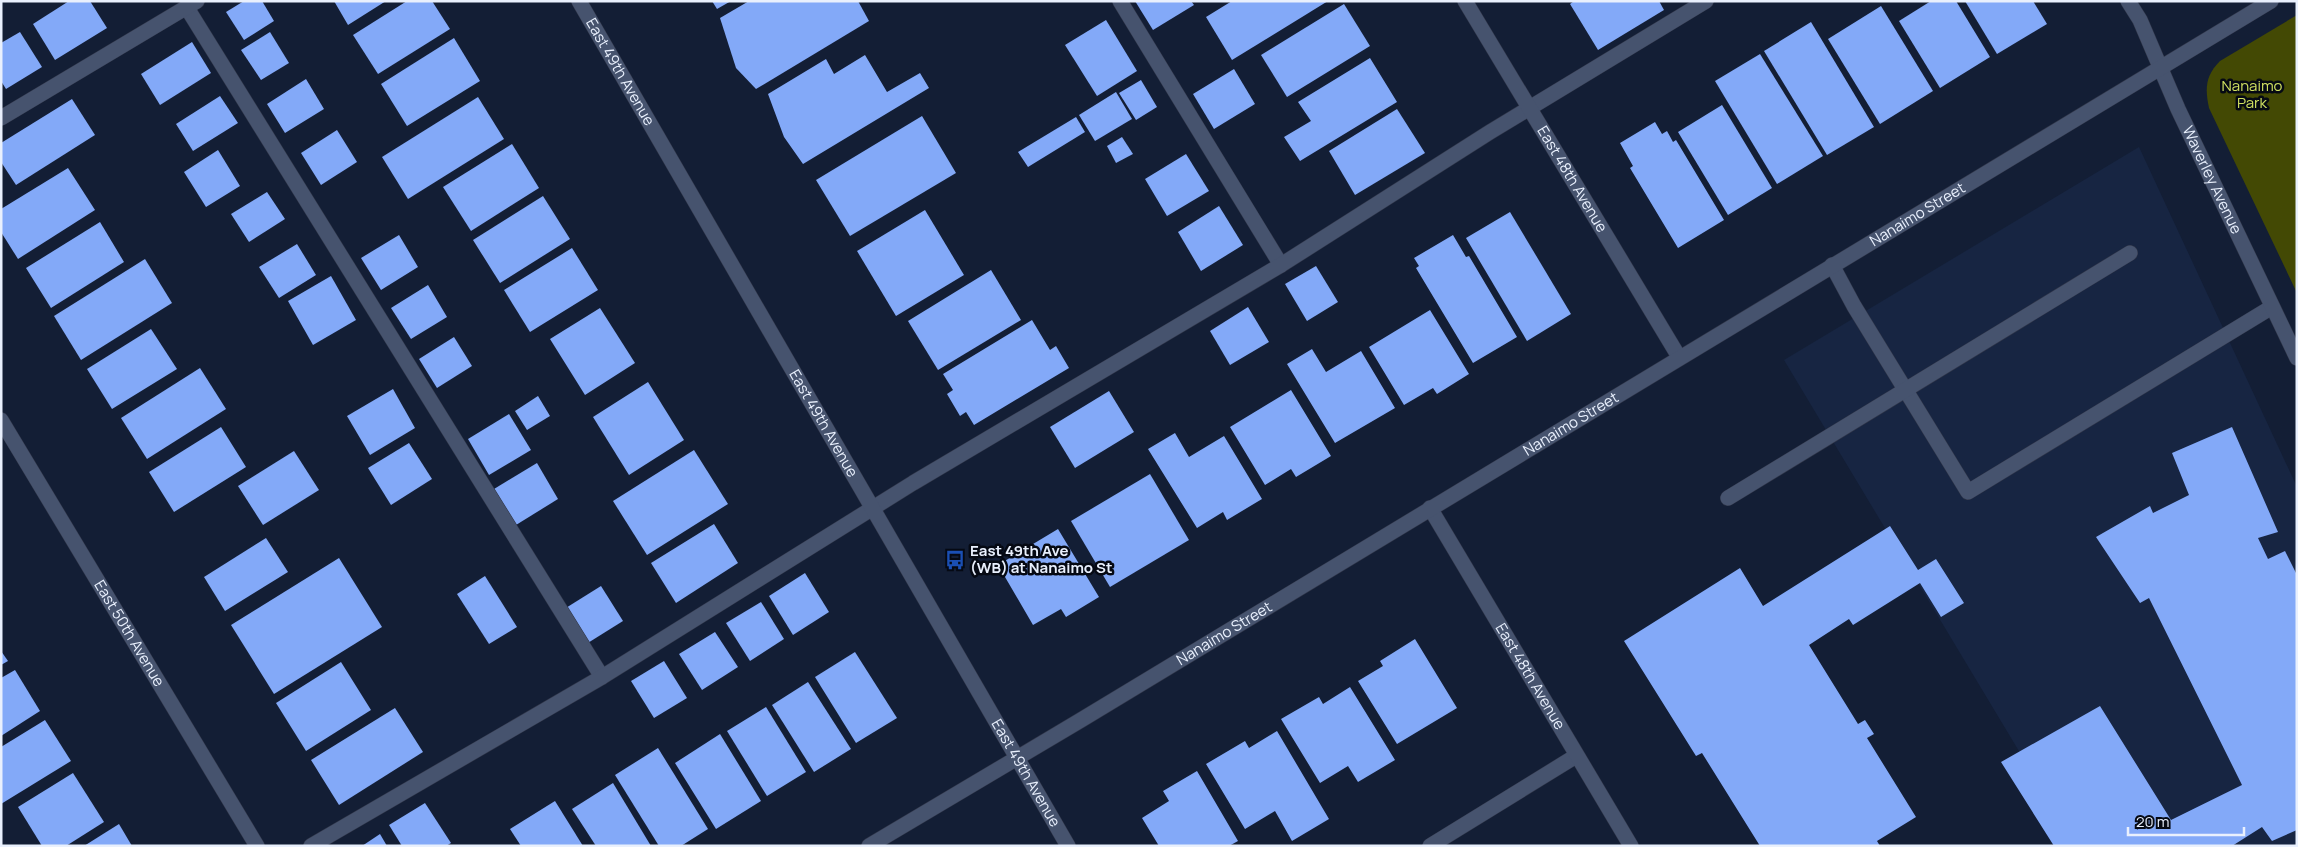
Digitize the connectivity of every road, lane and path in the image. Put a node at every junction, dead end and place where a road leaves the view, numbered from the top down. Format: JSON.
{"nodes":[{"id":1,"x":579,"y":1,"type":"edge"},
{"id":2,"x":1120,"y":1,"type":"edge"},
{"id":3,"x":1465,"y":1,"type":"edge"},
{"id":4,"x":1706,"y":1,"type":"edge"},
{"id":5,"x":2128,"y":1,"type":"edge"},
{"id":6,"x":2270,"y":1,"type":"edge"},
{"id":7,"x":192,"y":4,"type":"edge"},
{"id":8,"x":2161,"y":67,"type":"junction"},
{"id":9,"x":1529,"y":108,"type":"junction"},
{"id":10,"x":1,"y":118,"type":"edge"},
{"id":11,"x":2130,"y":253,"type":"dead end"},
{"id":12,"x":1281,"y":265,"type":"junction"},
{"id":13,"x":1832,"y":265,"type":"junction"},
{"id":14,"x":2272,"y":307,"type":"junction"},
{"id":15,"x":1679,"y":357,"type":"junction"},
{"id":16,"x":2297,"y":358,"type":"edge"},
{"id":17,"x":1905,"y":390,"type":"junction"},
{"id":18,"x":1,"y":420,"type":"edge"},
{"id":19,"x":1728,"y":498,"type":"dead end"},
{"id":20,"x":874,"y":508,"type":"junction"},
{"id":21,"x":1430,"y":508,"type":"junction"},
{"id":22,"x":602,"y":677,"type":"junction"},
{"id":23,"x":1576,"y":756,"type":"junction"},
{"id":24,"x":1017,"y":757,"type":"junction"},
{"id":25,"x":257,"y":846,"type":"edge"},
{"id":26,"x":311,"y":846,"type":"edge"},
{"id":27,"x":869,"y":846,"type":"edge"},
{"id":28,"x":1068,"y":846,"type":"edge"},
{"id":29,"x":1430,"y":846,"type":"edge"},
{"id":30,"x":1631,"y":846,"type":"edge"}],
"edges":[{"from":1,"to":20,"type":"street","name":"East 49th Avenue"},
{"from":2,"to":12,"type":"street"},
{"from":3,"to":9,"type":"street","name":"East 48th Avenue"},
{"from":4,"to":9,"type":"street"},
{"from":5,"to":8,"type":"street","name":"Waverley Avenue"},
{"from":6,"to":8,"type":"street","name":"Nanaimo Street"},
{"from":7,"to":10,"type":"street"},
{"from":7,"to":22,"type":"street"},
{"from":8,"to":13,"type":"street","name":"Nanaimo Street"},
{"from":8,"to":14,"type":"street","name":"Waverley Avenue"},
{"from":9,"to":12,"type":"street"},
{"from":9,"to":15,"type":"street","name":"East 48th Avenue"},
{"from":11,"to":17,"type":"street"},
{"from":12,"to":20,"type":"street"},
{"from":13,"to":15,"type":"street","name":"Nanaimo Street"},
{"from":13,"to":17,"type":"street"},
{"from":14,"to":16,"type":"street","name":"Waverley Avenue"},
{"from":14,"to":17,"type":"street"},
{"from":15,"to":21,"type":"street","name":"Nanaimo Street"},
{"from":17,"to":19,"type":"street"},
{"from":18,"to":25,"type":"street","name":"East 50th Avenue"},
{"from":20,"to":22,"type":"street"},
{"from":20,"to":24,"type":"street","name":"East 49th Avenue"},
{"from":21,"to":23,"type":"street","name":"East 48th Avenue"},
{"from":21,"to":24,"type":"street","name":"Nanaimo Street"},
{"from":22,"to":26,"type":"street"},
{"from":23,"to":29,"type":"street"},
{"from":23,"to":30,"type":"street","name":"East 48th Avenue"},
{"from":24,"to":27,"type":"street","name":"Nanaimo Street"},
{"from":24,"to":28,"type":"street","name":"East 49th Avenue"}]}
